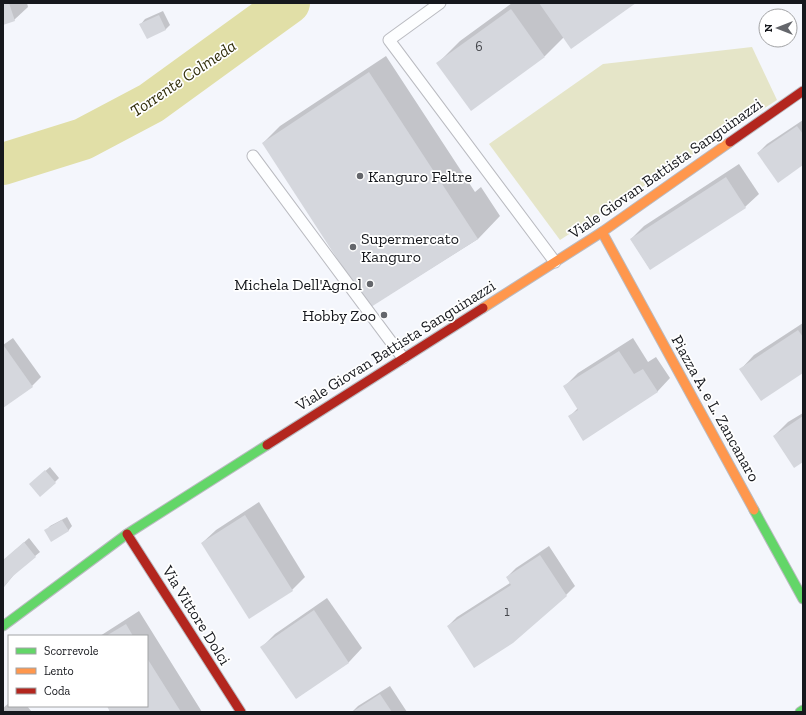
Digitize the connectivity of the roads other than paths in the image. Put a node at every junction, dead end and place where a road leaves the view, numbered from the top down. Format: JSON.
{"nodes":[{"id":1,"x":440,"y":3,"type":"edge"},
{"id":2,"x":803,"y":90,"type":"edge"},
{"id":3,"x":253,"y":156,"type":"dead end"},
{"id":4,"x":602,"y":232,"type":"junction"},
{"id":5,"x":555,"y":262,"type":"junction"},
{"id":6,"x":403,"y":358,"type":"junction"},
{"id":7,"x":127,"y":534,"type":"junction"},
{"id":8,"x":803,"y":599,"type":"edge"},
{"id":9,"x":3,"y":626,"type":"edge"},
{"id":10,"x":803,"y":710,"type":"edge"},
{"id":11,"x":240,"y":712,"type":"edge"},
{"id":12,"x":800,"y":712,"type":"edge"}],
"edges":[{"from":1,"to":5,"type":"lane"},
{"from":2,"to":4,"type":"street","name":"Viale Giovan Battista Sanguinazzi"},
{"from":3,"to":6,"type":"lane"},
{"from":4,"to":5,"type":"street","name":"Viale Giovan Battista Sanguinazzi"},
{"from":4,"to":8,"type":"street","name":"Piazza A. e L. Zancanaro"},
{"from":5,"to":6,"type":"street","name":"Viale Giovan Battista Sanguinazzi"},
{"from":6,"to":7,"type":"street","name":"Viale Giovan Battista Sanguinazzi"},
{"from":7,"to":9,"type":"street","name":"Viale Giovan Battista Sanguinazzi"},
{"from":7,"to":11,"type":"street","name":"Via Vittore Dolci"},
{"from":10,"to":12,"type":"street"}]}
